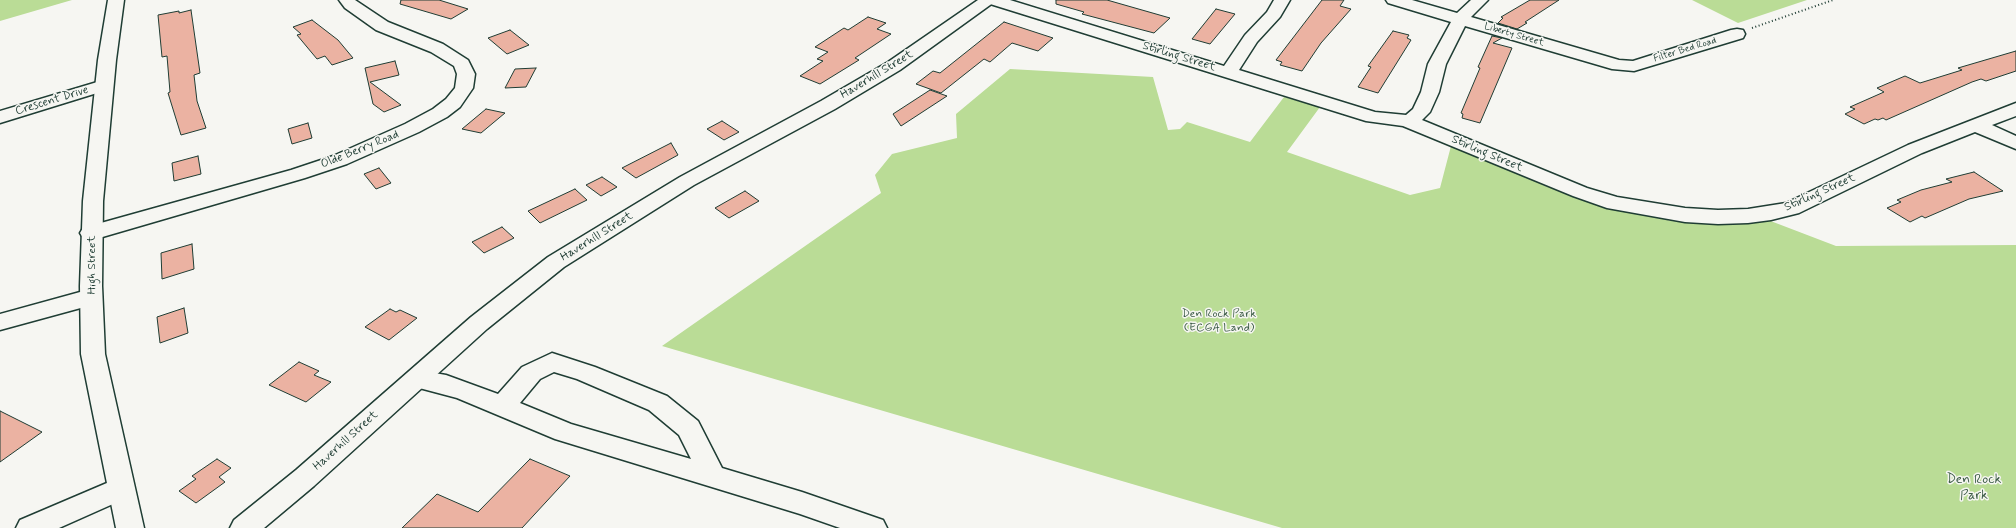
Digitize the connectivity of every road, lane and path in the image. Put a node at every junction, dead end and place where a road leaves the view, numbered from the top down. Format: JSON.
{"nodes":[{"id":1,"x":116,"y":0,"type":"edge"},
{"id":2,"x":347,"y":0,"type":"edge"},
{"id":3,"x":989,"y":0,"type":"edge"},
{"id":4,"x":994,"y":0,"type":"edge"},
{"id":5,"x":1282,"y":0,"type":"edge"},
{"id":6,"x":1394,"y":0,"type":"edge"},
{"id":7,"x":1480,"y":0,"type":"edge"},
{"id":8,"x":1833,"y":0,"type":"edge"},
{"id":9,"x":1460,"y":20,"type":"junction"},
{"id":10,"x":1737,"y":34,"type":"joint"},
{"id":11,"x":1634,"y":66,"type":"joint"},
{"id":12,"x":1228,"y":72,"type":"junction"},
{"id":13,"x":104,"y":85,"type":"junction"},
{"id":14,"x":2016,"y":109,"type":"edge"},
{"id":15,"x":0,"y":117,"type":"edge"},
{"id":16,"x":1406,"y":121,"type":"junction"},
{"id":17,"x":1976,"y":125,"type":"junction"},
{"id":18,"x":2016,"y":143,"type":"edge"},
{"id":19,"x":91,"y":233,"type":"junction"},
{"id":20,"x":92,"y":296,"type":"junction"},
{"id":21,"x":0,"y":322,"type":"edge"},
{"id":22,"x":417,"y":379,"type":"junction"},
{"id":23,"x":502,"y":406,"type":"junction"},
{"id":24,"x":713,"y":477,"type":"junction"},
{"id":25,"x":121,"y":488,"type":"junction"},
{"id":26,"x":30,"y":528,"type":"edge"},
{"id":27,"x":130,"y":528,"type":"edge"},
{"id":28,"x":244,"y":528,"type":"edge"},
{"id":29,"x":873,"y":528,"type":"edge"}],
"edges":[{"from":1,"to":13,"type":"street","name":"High Street"},
{"from":2,"to":19,"type":"street","name":"Olde Berry Road"},
{"from":3,"to":22,"type":"street","name":"Haverhill Street"},
{"from":4,"to":12,"type":"street","name":"Stirling Street"},
{"from":5,"to":12,"type":"street"},
{"from":6,"to":9,"type":"street","name":"Liberty Street"},
{"from":7,"to":9,"type":"street"},
{"from":8,"to":10,"type":"path"},
{"from":9,"to":11,"type":"street","name":"Liberty Street"},
{"from":9,"to":16,"type":"street"},
{"from":10,"to":11,"type":"street","name":"Filter Bed Road"},
{"from":12,"to":16,"type":"street","name":"Stirling Street"},
{"from":13,"to":15,"type":"street","name":"Crescent Drive"},
{"from":13,"to":19,"type":"street","name":"High Street"},
{"from":14,"to":17,"type":"street","name":"Stirling Street"},
{"from":16,"to":17,"type":"street","name":"Stirling Street"},
{"from":17,"to":18,"type":"street"},
{"from":19,"to":20,"type":"street","name":"High Street"},
{"from":20,"to":21,"type":"street"},
{"from":20,"to":25,"type":"street","name":"High Street"},
{"from":22,"to":23,"type":"street"},
{"from":22,"to":28,"type":"street","name":"Haverhill Street"},
{"from":23,"to":24,"type":"street"},
{"from":23,"to":24,"type":"street"},
{"from":24,"to":29,"type":"street"},
{"from":25,"to":26,"type":"street"},
{"from":25,"to":27,"type":"street","name":"High Street"}]}
